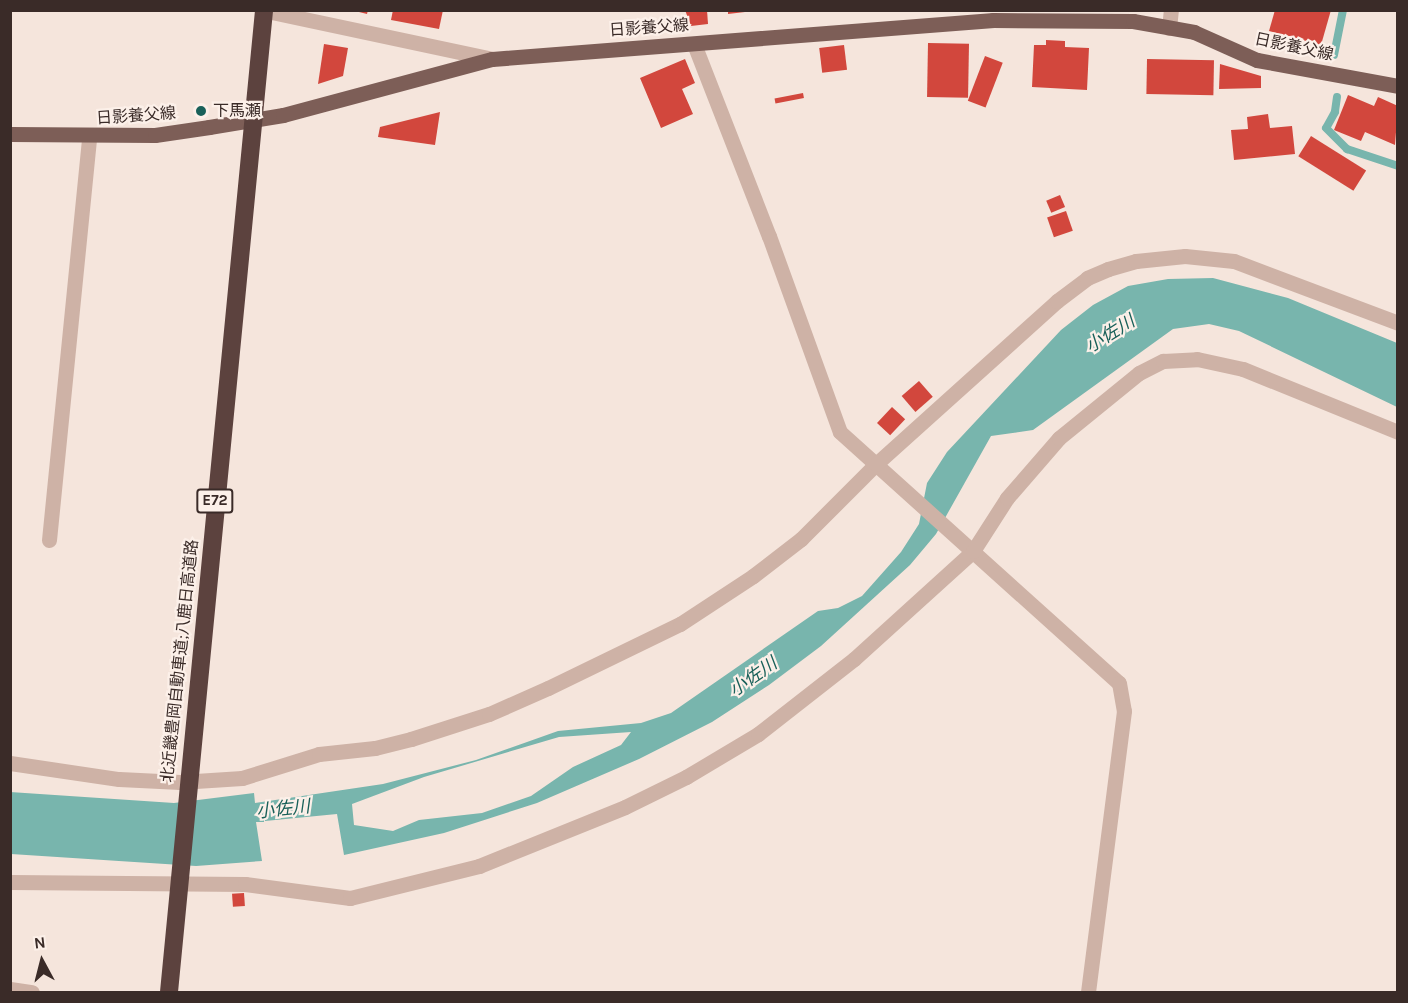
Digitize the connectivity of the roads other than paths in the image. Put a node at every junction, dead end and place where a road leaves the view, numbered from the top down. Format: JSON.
{"nodes":[{"id":1,"x":263,"y":10,"type":"edge"},
{"id":2,"x":1172,"y":10,"type":"edge"},
{"id":3,"x":1169,"y":28,"type":"junction"},
{"id":4,"x":694,"y":44,"type":"junction"},
{"id":5,"x":492,"y":59,"type":"junction"},
{"id":6,"x":1398,"y":86,"type":"edge"},
{"id":7,"x":10,"y":134,"type":"edge"},
{"id":8,"x":89,"y":137,"type":"junction"},
{"id":9,"x":1398,"y":323,"type":"edge"},
{"id":10,"x":1398,"y":432,"type":"edge"},
{"id":11,"x":881,"y":469,"type":"junction"},
{"id":12,"x":49,"y":540,"type":"dead end"},
{"id":13,"x":970,"y":549,"type":"junction"},
{"id":14,"x":10,"y":762,"type":"edge"},
{"id":15,"x":10,"y":882,"type":"edge"},
{"id":16,"x":10,"y":989,"type":"edge"},
{"id":17,"x":32,"y":993,"type":"edge"},
{"id":18,"x":169,"y":993,"type":"edge"},
{"id":19,"x":1088,"y":993,"type":"edge"}],
"edges":[{"from":1,"to":5,"type":"street"},
{"from":1,"to":18,"type":"highway","name":"北近畿豊岡自動車道;八鹿日高道路","number":"E72","bridge":true},
{"from":2,"to":3,"type":"street"},
{"from":3,"to":4,"type":"main road","name":"日影養父線"},
{"from":3,"to":6,"type":"main road","name":"日影養父線"},
{"from":4,"to":5,"type":"main road","name":"日影養父線"},
{"from":4,"to":11,"type":"street"},
{"from":5,"to":8,"type":"main road","name":"日影養父線"},
{"from":7,"to":8,"type":"main road","name":"日影養父線"},
{"from":8,"to":12,"type":"street"},
{"from":9,"to":11,"type":"street"},
{"from":10,"to":13,"type":"street"},
{"from":11,"to":13,"type":"street"},
{"from":11,"to":14,"type":"street"},
{"from":13,"to":15,"type":"street"},
{"from":13,"to":19,"type":"street"},
{"from":16,"to":17,"type":"street"}]}
